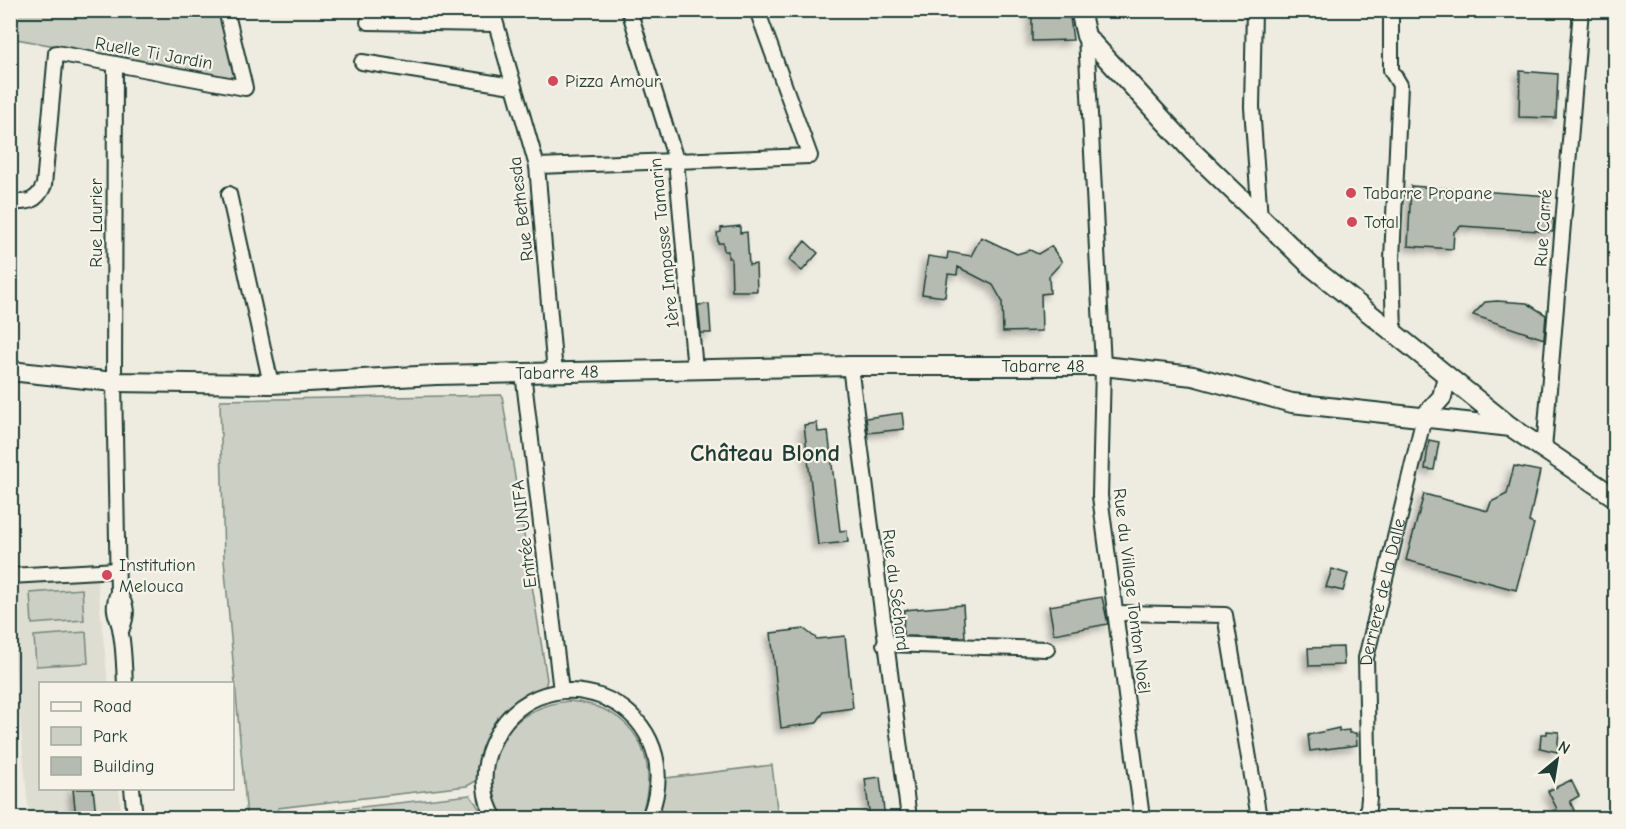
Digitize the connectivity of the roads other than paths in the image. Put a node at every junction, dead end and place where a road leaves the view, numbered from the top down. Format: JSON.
{"nodes":[{"id":1,"x":226,"y":10,"type":"edge"},
{"id":2,"x":629,"y":10,"type":"edge"},
{"id":3,"x":757,"y":10,"type":"edge"},
{"id":4,"x":1080,"y":10,"type":"edge"},
{"id":5,"x":1254,"y":10,"type":"edge"},
{"id":6,"x":1391,"y":10,"type":"edge"},
{"id":7,"x":1581,"y":10,"type":"edge"},
{"id":8,"x":493,"y":17,"type":"edge"},
{"id":9,"x":368,"y":22,"type":"dead end"},
{"id":10,"x":1086,"y":36,"type":"junction"},
{"id":11,"x":362,"y":62,"type":"dead end"},
{"id":12,"x":115,"y":64,"type":"junction"},
{"id":13,"x":512,"y":86,"type":"junction"},
{"id":14,"x":676,"y":160,"type":"junction"},
{"id":15,"x":537,"y":166,"type":"junction"},
{"id":16,"x":229,"y":194,"type":"dead end"},
{"id":17,"x":10,"y":202,"type":"edge"},
{"id":18,"x":1260,"y":219,"type":"junction"},
{"id":19,"x":1394,"y":334,"type":"junction"},
{"id":20,"x":850,"y":366,"type":"junction"},
{"id":21,"x":1103,"y":366,"type":"junction"},
{"id":22,"x":695,"y":370,"type":"junction"},
{"id":23,"x":10,"y":371,"type":"edge"},
{"id":24,"x":523,"y":373,"type":"junction"},
{"id":25,"x":555,"y":373,"type":"junction"},
{"id":26,"x":1447,"y":375,"type":"junction"},
{"id":27,"x":114,"y":382,"type":"junction"},
{"id":28,"x":271,"y":384,"type":"junction"},
{"id":29,"x":1424,"y":417,"type":"junction"},
{"id":30,"x":1511,"y":427,"type":"junction"},
{"id":31,"x":1544,"y":449,"type":"junction"},
{"id":32,"x":1616,"y":498,"type":"edge"},
{"id":33,"x":117,"y":570,"type":"junction"},
{"id":34,"x":10,"y":576,"type":"edge"},
{"id":35,"x":1117,"y":613,"type":"junction"},
{"id":36,"x":884,"y":644,"type":"junction"},
{"id":37,"x":1047,"y":649,"type":"dead end"},
{"id":38,"x":125,"y":682,"type":"edge"},
{"id":39,"x":561,"y":691,"type":"junction"},
{"id":40,"x":132,"y":790,"type":"edge"},
{"id":41,"x":135,"y":819,"type":"edge"},
{"id":42,"x":495,"y":819,"type":"edge"},
{"id":43,"x":648,"y":819,"type":"edge"},
{"id":44,"x":909,"y":819,"type":"edge"},
{"id":45,"x":1142,"y":819,"type":"edge"},
{"id":46,"x":1259,"y":819,"type":"edge"},
{"id":47,"x":1367,"y":819,"type":"edge"}],
"edges":[{"from":1,"to":12,"type":"street","name":"Ruelle Ti Jardin"},
{"from":2,"to":14,"type":"street","name":"1ère Impasse Tamarin"},
{"from":3,"to":14,"type":"street"},
{"from":4,"to":10,"type":"street"},
{"from":5,"to":18,"type":"street"},
{"from":6,"to":19,"type":"street"},
{"from":7,"to":31,"type":"street","name":"Rue Carré"},
{"from":8,"to":9,"type":"street"},
{"from":8,"to":13,"type":"street","name":"Rue Bethesda"},
{"from":10,"to":18,"type":"street"},
{"from":10,"to":21,"type":"street","name":"Tabarre 48"},
{"from":11,"to":13,"type":"street"},
{"from":12,"to":17,"type":"street","name":"Ruelle Ti Jardin"},
{"from":12,"to":27,"type":"street","name":"Rue Laurier"},
{"from":13,"to":15,"type":"street","name":"Rue Bethesda"},
{"from":14,"to":15,"type":"street"},
{"from":14,"to":22,"type":"street","name":"1ère Impasse Tamarin"},
{"from":15,"to":25,"type":"street","name":"Rue Bethesda"},
{"from":16,"to":28,"type":"street"},
{"from":18,"to":19,"type":"street"},
{"from":19,"to":26,"type":"street"},
{"from":20,"to":21,"type":"street","name":"Tabarre 48"},
{"from":20,"to":22,"type":"street","name":"Tabarre 48"},
{"from":20,"to":36,"type":"street","name":"Rue du Séchard"},
{"from":21,"to":29,"type":"street","name":"Tabarre 48"},
{"from":21,"to":35,"type":"street","name":"Rue du Village Tonton Noël"},
{"from":22,"to":25,"type":"street","name":"Tabarre 48"},
{"from":23,"to":27,"type":"street","name":"Tabarre 48"},
{"from":24,"to":25,"type":"street","name":"Tabarre 48"},
{"from":24,"to":28,"type":"street","name":"Tabarre 48"},
{"from":24,"to":39,"type":"street","name":"Entrée UNIFA"},
{"from":26,"to":29,"type":"street","name":"Derrière de la Dalle"},
{"from":26,"to":30,"type":"street"},
{"from":27,"to":28,"type":"street","name":"Tabarre 48"},
{"from":27,"to":33,"type":"street","name":"Rue Laurier"},
{"from":29,"to":30,"type":"street","name":"Tabarre 48"},
{"from":29,"to":47,"type":"street","name":"Derrière de la Dalle"},
{"from":30,"to":31,"type":"street"},
{"from":31,"to":32,"type":"street"},
{"from":33,"to":34,"type":"street"},
{"from":33,"to":38,"type":"street","name":"Rue Laurier"},
{"from":35,"to":45,"type":"street","name":"Rue du Village Tonton Noël"},
{"from":35,"to":46,"type":"street"},
{"from":36,"to":37,"type":"street"},
{"from":36,"to":44,"type":"street","name":"Rue du Séchard"},
{"from":39,"to":42,"type":"street"},
{"from":39,"to":43,"type":"street"},
{"from":40,"to":41,"type":"street"}]}
